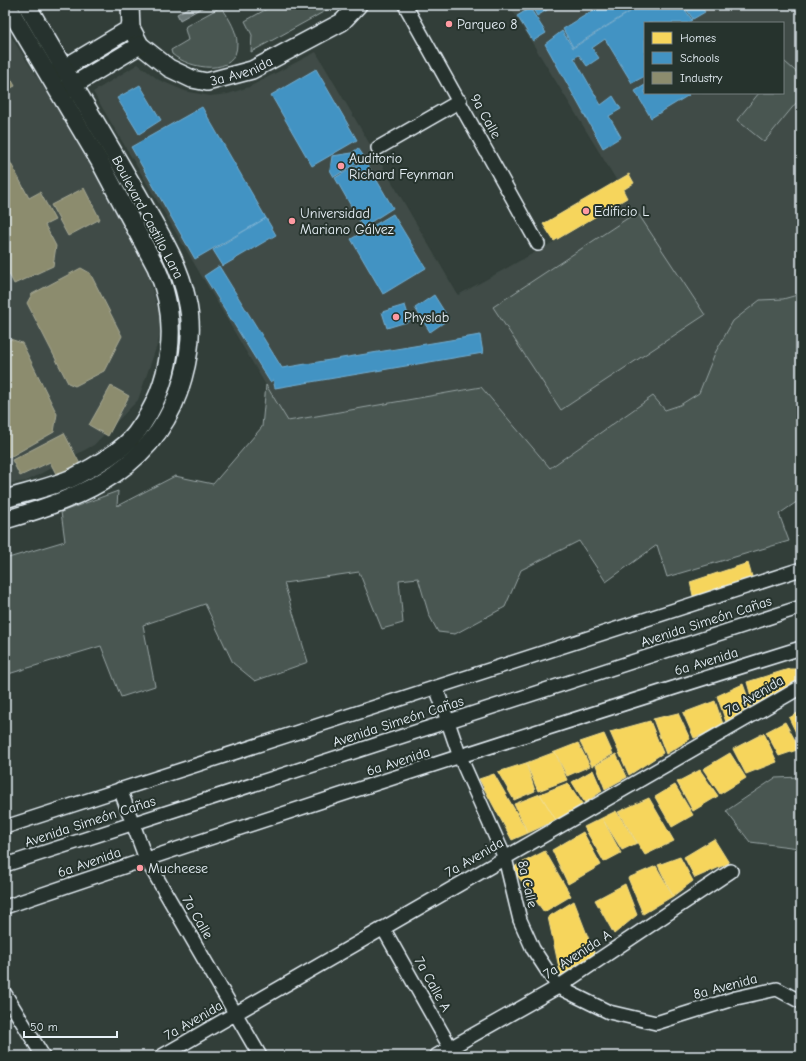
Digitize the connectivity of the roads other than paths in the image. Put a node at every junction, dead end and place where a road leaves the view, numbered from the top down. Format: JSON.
{"nodes":[{"id":1,"x":7,"y":5,"type":"edge"},
{"id":2,"x":27,"y":5,"type":"edge"},
{"id":3,"x":130,"y":5,"type":"edge"},
{"id":4,"x":358,"y":5,"type":"edge"},
{"id":5,"x":405,"y":5,"type":"edge"},
{"id":6,"x":131,"y":28,"type":"junction"},
{"id":7,"x":140,"y":45,"type":"junction"},
{"id":8,"x":56,"y":72,"type":"junction"},
{"id":9,"x":67,"y":89,"type":"junction"},
{"id":10,"x":460,"y":101,"type":"junction"},
{"id":11,"x":378,"y":148,"type":"dead end"},
{"id":12,"x":107,"y":158,"type":"junction"},
{"id":13,"x":145,"y":207,"type":"junction"},
{"id":14,"x":130,"y":216,"type":"junction"},
{"id":15,"x":538,"y":244,"type":"dead end"},
{"id":16,"x":180,"y":274,"type":"junction"},
{"id":17,"x":162,"y":280,"type":"junction"},
{"id":18,"x":119,"y":448,"type":"junction"},
{"id":19,"x":131,"y":463,"type":"junction"},
{"id":20,"x":5,"y":499,"type":"edge"},
{"id":21,"x":5,"y":520,"type":"edge"},
{"id":22,"x":801,"y":569,"type":"edge"},
{"id":23,"x":801,"y":607,"type":"edge"},
{"id":24,"x":801,"y":648,"type":"edge"},
{"id":25,"x":436,"y":687,"type":"junction"},
{"id":26,"x":801,"y":687,"type":"edge"},
{"id":27,"x":448,"y":722,"type":"junction"},
{"id":28,"x":460,"y":757,"type":"junction"},
{"id":29,"x":120,"y":789,"type":"junction"},
{"id":30,"x":133,"y":824,"type":"junction"},
{"id":31,"x":5,"y":827,"type":"edge"},
{"id":32,"x":505,"y":858,"type":"junction"},
{"id":33,"x":146,"y":859,"type":"junction"},
{"id":34,"x":5,"y":865,"type":"edge"},
{"id":35,"x":732,"y":871,"type":"dead end"},
{"id":36,"x":5,"y":907,"type":"edge"},
{"id":37,"x":383,"y":928,"type":"junction"},
{"id":38,"x":558,"y":987,"type":"junction"},
{"id":39,"x":5,"y":994,"type":"edge"},
{"id":40,"x":801,"y":1002,"type":"edge"},
{"id":41,"x":236,"y":1014,"type":"junction"},
{"id":42,"x":453,"y":1052,"type":"edge"},
{"id":43,"x":43,"y":1056,"type":"edge"},
{"id":44,"x":162,"y":1056,"type":"edge"},
{"id":45,"x":260,"y":1056,"type":"edge"},
{"id":46,"x":436,"y":1056,"type":"edge"}],
"edges":[{"from":1,"to":8,"type":"street","name":"Boulevard Castillo Lara"},
{"from":2,"to":8,"type":"street","name":"Boulevard Castillo Lara"},
{"from":3,"to":6,"type":"street"},
{"from":4,"to":7,"type":"street","name":"3a Avenida"},
{"from":5,"to":10,"type":"street","name":"9a Calle"},
{"from":6,"to":7,"type":"street"},
{"from":6,"to":8,"type":"street"},
{"from":7,"to":9,"type":"street"},
{"from":8,"to":9,"type":"street","name":"Boulevard Castillo Lara"},
{"from":9,"to":12,"type":"street","name":"Boulevard Castillo Lara"},
{"from":10,"to":11,"type":"street"},
{"from":10,"to":15,"type":"street","name":"9a Calle"},
{"from":12,"to":13,"type":"street","name":"Boulevard Castillo Lara"},
{"from":12,"to":14,"type":"street","name":"Boulevard Castillo Lara"},
{"from":13,"to":14,"type":"street"},
{"from":13,"to":16,"type":"street","name":"Boulevard Castillo Lara"},
{"from":14,"to":17,"type":"street","name":"Boulevard Castillo Lara"},
{"from":16,"to":17,"type":"street"},
{"from":16,"to":19,"type":"street","name":"Boulevard Castillo Lara"},
{"from":17,"to":18,"type":"street","name":"Boulevard Castillo Lara"},
{"from":18,"to":19,"type":"street"},
{"from":18,"to":20,"type":"street","name":"Boulevard Castillo Lara"},
{"from":19,"to":21,"type":"street","name":"Boulevard Castillo Lara"},
{"from":22,"to":25,"type":"street"},
{"from":23,"to":27,"type":"street","name":"Avenida Simeón Cañas"},
{"from":24,"to":28,"type":"street","name":"6a Avenida"},
{"from":25,"to":27,"type":"street","name":"8a Calle"},
{"from":25,"to":29,"type":"street"},
{"from":26,"to":32,"type":"street","name":"7a Avenida"},
{"from":27,"to":28,"type":"street","name":"8a Calle"},
{"from":27,"to":30,"type":"street","name":"Avenida Simeón Cañas"},
{"from":28,"to":32,"type":"street","name":"8a Calle"},
{"from":28,"to":33,"type":"street","name":"6a Avenida"},
{"from":29,"to":30,"type":"street","name":"7a Calle"},
{"from":29,"to":31,"type":"street"},
{"from":30,"to":33,"type":"street","name":"7a Calle"},
{"from":30,"to":34,"type":"street","name":"Avenida Simeón Cañas"},
{"from":32,"to":37,"type":"street","name":"7a Avenida"},
{"from":32,"to":38,"type":"street","name":"8a Calle"},
{"from":33,"to":36,"type":"street","name":"6a Avenida"},
{"from":33,"to":41,"type":"street","name":"7a Calle"},
{"from":35,"to":38,"type":"street","name":"7a Avenida A"},
{"from":37,"to":41,"type":"street","name":"7a Avenida"},
{"from":37,"to":42,"type":"street","name":"7a Calle A"},
{"from":38,"to":40,"type":"street","name":"8a Avenida"},
{"from":38,"to":42,"type":"street","name":"7a Avenida A"},
{"from":39,"to":43,"type":"street"},
{"from":41,"to":44,"type":"street","name":"7a Avenida"},
{"from":41,"to":45,"type":"street","name":"7a Calle"},
{"from":42,"to":46,"type":"street","name":"7a Avenida A"}]}
